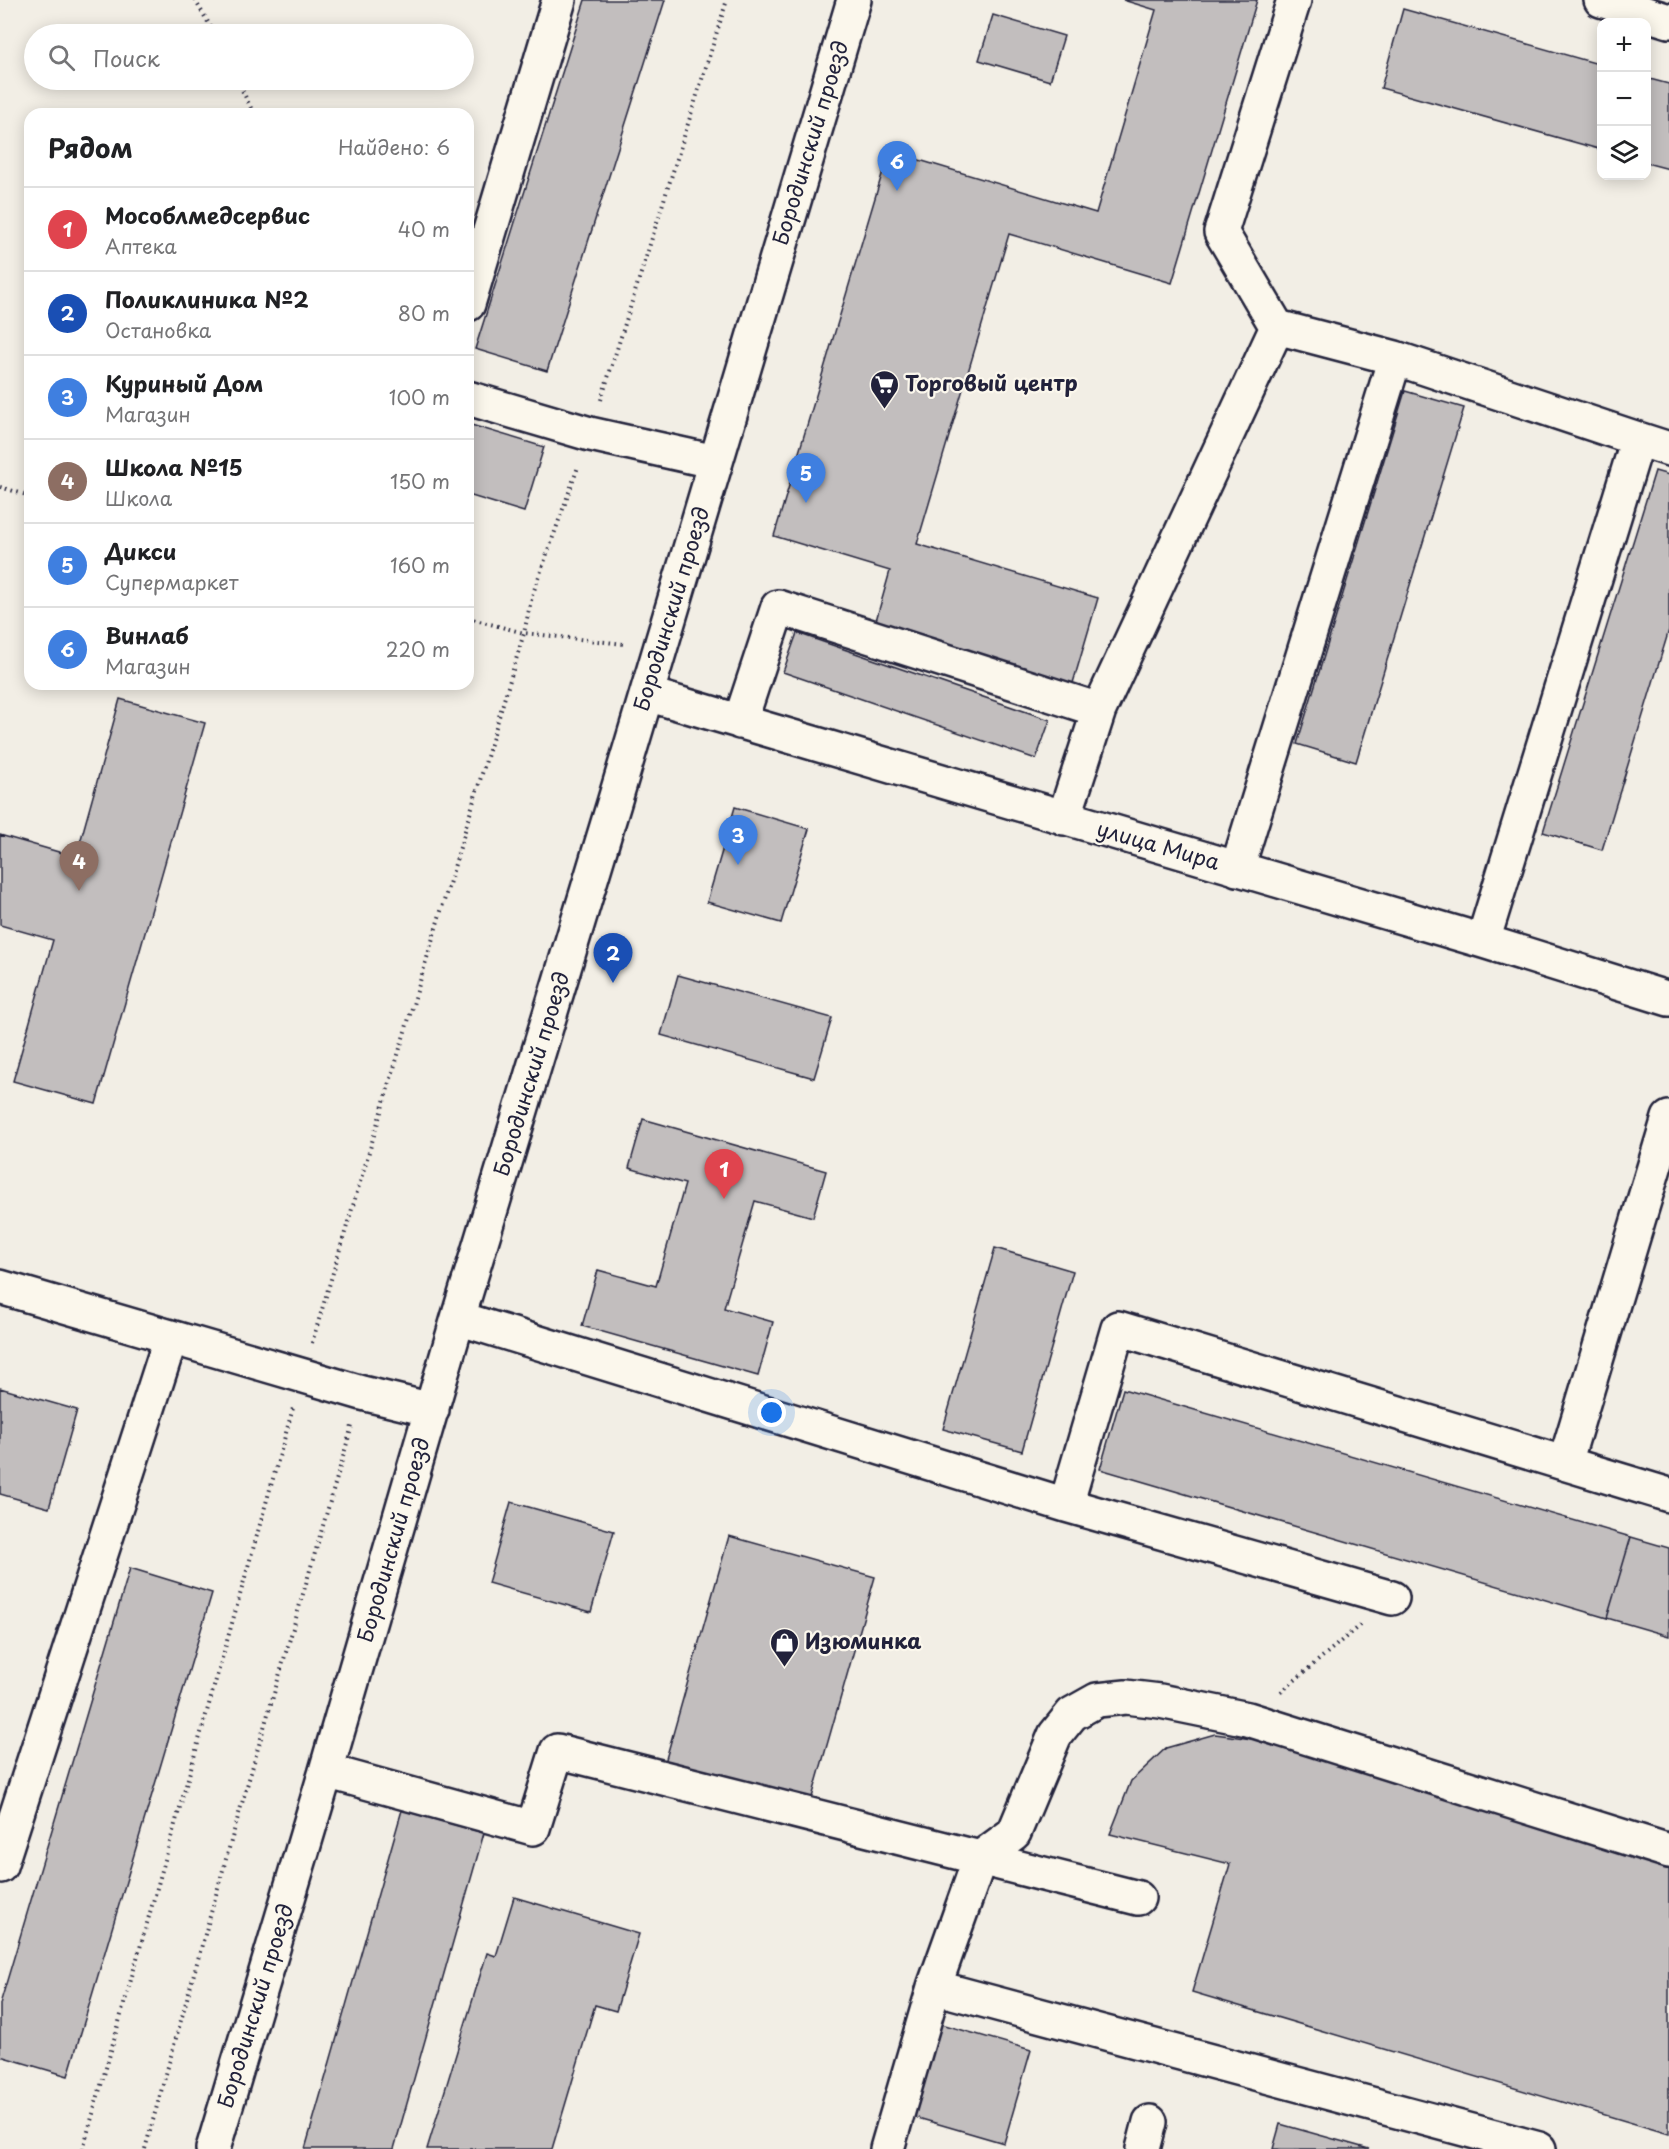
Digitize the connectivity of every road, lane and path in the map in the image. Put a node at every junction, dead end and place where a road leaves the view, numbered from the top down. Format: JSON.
{"nodes":[{"id":1,"x":195,"y":0,"type":"edge"},
{"id":2,"x":559,"y":0,"type":"edge"},
{"id":3,"x":727,"y":0,"type":"edge"},
{"id":4,"x":854,"y":0,"type":"edge"},
{"id":5,"x":1294,"y":0,"type":"edge"},
{"id":6,"x":1601,"y":0,"type":"edge"},
{"id":7,"x":1669,"y":21,"type":"edge"},
{"id":8,"x":209,"y":24,"type":"edge"},
{"id":9,"x":242,"y":90,"type":"edge"},
{"id":10,"x":251,"y":108,"type":"edge"},
{"id":11,"x":474,"y":284,"type":"edge"},
{"id":12,"x":1277,"y":327,"type":"junction"},
{"id":13,"x":1395,"y":358,"type":"junction"},
{"id":14,"x":474,"y":400,"type":"edge"},
{"id":15,"x":590,"y":434,"type":"junction"},
{"id":16,"x":1638,"y":439,"type":"junction"},
{"id":17,"x":1669,"y":449,"type":"edge"},
{"id":18,"x":716,"y":462,"type":"junction"},
{"id":19,"x":0,"y":487,"type":"edge"},
{"id":20,"x":24,"y":494,"type":"edge"},
{"id":21,"x":474,"y":620,"type":"edge"},
{"id":22,"x":524,"y":633,"type":"junction"},
{"id":23,"x":660,"y":652,"type":"junction"},
{"id":24,"x":647,"y":694,"type":"junction"},
{"id":25,"x":1099,"y":710,"type":"junction"},
{"id":26,"x":740,"y":722,"type":"junction"},
{"id":27,"x":1064,"y":818,"type":"junction"},
{"id":28,"x":1237,"y":869,"type":"junction"},
{"id":29,"x":1483,"y":942,"type":"junction"},
{"id":30,"x":1669,"y":999,"type":"edge"},
{"id":31,"x":1669,"y":1118,"type":"edge"},
{"id":32,"x":0,"y":1287,"type":"edge"},
{"id":33,"x":458,"y":1318,"type":"junction"},
{"id":34,"x":171,"y":1337,"type":"junction"},
{"id":35,"x":303,"y":1375,"type":"junction"},
{"id":36,"x":362,"y":1393,"type":"junction"},
{"id":37,"x":432,"y":1410,"type":"junction"},
{"id":38,"x":1566,"y":1464,"type":"junction"},
{"id":39,"x":1669,"y":1495,"type":"edge"},
{"id":40,"x":1066,"y":1505,"type":"junction"},
{"id":41,"x":1392,"y":1598,"type":"joint"},
{"id":42,"x":1248,"y":1719,"type":"junction"},
{"id":43,"x":326,"y":1771,"type":"junction"},
{"id":44,"x":1669,"y":1851,"type":"edge"},
{"id":45,"x":980,"y":1858,"type":"junction"},
{"id":46,"x":0,"y":1866,"type":"edge"},
{"id":47,"x":1138,"y":1898,"type":"dead end"},
{"id":48,"x":934,"y":1987,"type":"junction"},
{"id":49,"x":83,"y":2149,"type":"edge"},
{"id":50,"x":145,"y":2149,"type":"edge"},
{"id":51,"x":213,"y":2149,"type":"edge"},
{"id":52,"x":887,"y":2149,"type":"edge"},
{"id":53,"x":1539,"y":2149,"type":"edge"}],
"edges":[{"from":1,"to":8,"type":"path"},
{"from":2,"to":11,"type":"street"},
{"from":3,"to":15,"type":"path"},
{"from":4,"to":18,"type":"street","name":"Бородинский проезд"},
{"from":5,"to":12,"type":"street"},
{"from":6,"to":7,"type":"street"},
{"from":9,"to":10,"type":"path"},
{"from":12,"to":13,"type":"street"},
{"from":12,"to":25,"type":"street"},
{"from":13,"to":16,"type":"street"},
{"from":13,"to":28,"type":"street"},
{"from":14,"to":15,"type":"street"},
{"from":15,"to":18,"type":"street"},
{"from":15,"to":22,"type":"path"},
{"from":16,"to":17,"type":"street"},
{"from":16,"to":29,"type":"street"},
{"from":18,"to":23,"type":"street","name":"Бородинский проезд"},
{"from":19,"to":20,"type":"path"},
{"from":21,"to":22,"type":"path"},
{"from":22,"to":23,"type":"path"},
{"from":22,"to":35,"type":"path"},
{"from":23,"to":24,"type":"street","name":"Бородинский проезд"},
{"from":24,"to":26,"type":"street","name":"улица Мира"},
{"from":24,"to":33,"type":"street","name":"Бородинский проезд"},
{"from":25,"to":26,"type":"street"},
{"from":25,"to":27,"type":"street"},
{"from":26,"to":27,"type":"street","name":"улица Мира"},
{"from":27,"to":28,"type":"street","name":"улица Мира"},
{"from":28,"to":29,"type":"street","name":"улица Мира"},
{"from":29,"to":30,"type":"street","name":"улица Мира"},
{"from":31,"to":38,"type":"street"},
{"from":32,"to":34,"type":"street"},
{"from":33,"to":37,"type":"street","name":"Бородинский проезд"},
{"from":33,"to":40,"type":"street"},
{"from":34,"to":35,"type":"street"},
{"from":34,"to":46,"type":"street"},
{"from":35,"to":36,"type":"street"},
{"from":35,"to":49,"type":"path"},
{"from":36,"to":37,"type":"street"},
{"from":36,"to":50,"type":"path"},
{"from":37,"to":43,"type":"street","name":"Бородинский проезд"},
{"from":38,"to":39,"type":"street"},
{"from":38,"to":40,"type":"street"},
{"from":40,"to":41,"type":"street"},
{"from":41,"to":42,"type":"path"},
{"from":42,"to":44,"type":"street"},
{"from":42,"to":45,"type":"street"},
{"from":43,"to":45,"type":"street"},
{"from":43,"to":51,"type":"street","name":"Бородинский проезд"},
{"from":45,"to":47,"type":"street"},
{"from":45,"to":48,"type":"street"},
{"from":48,"to":52,"type":"street"},
{"from":48,"to":53,"type":"street"}]}
